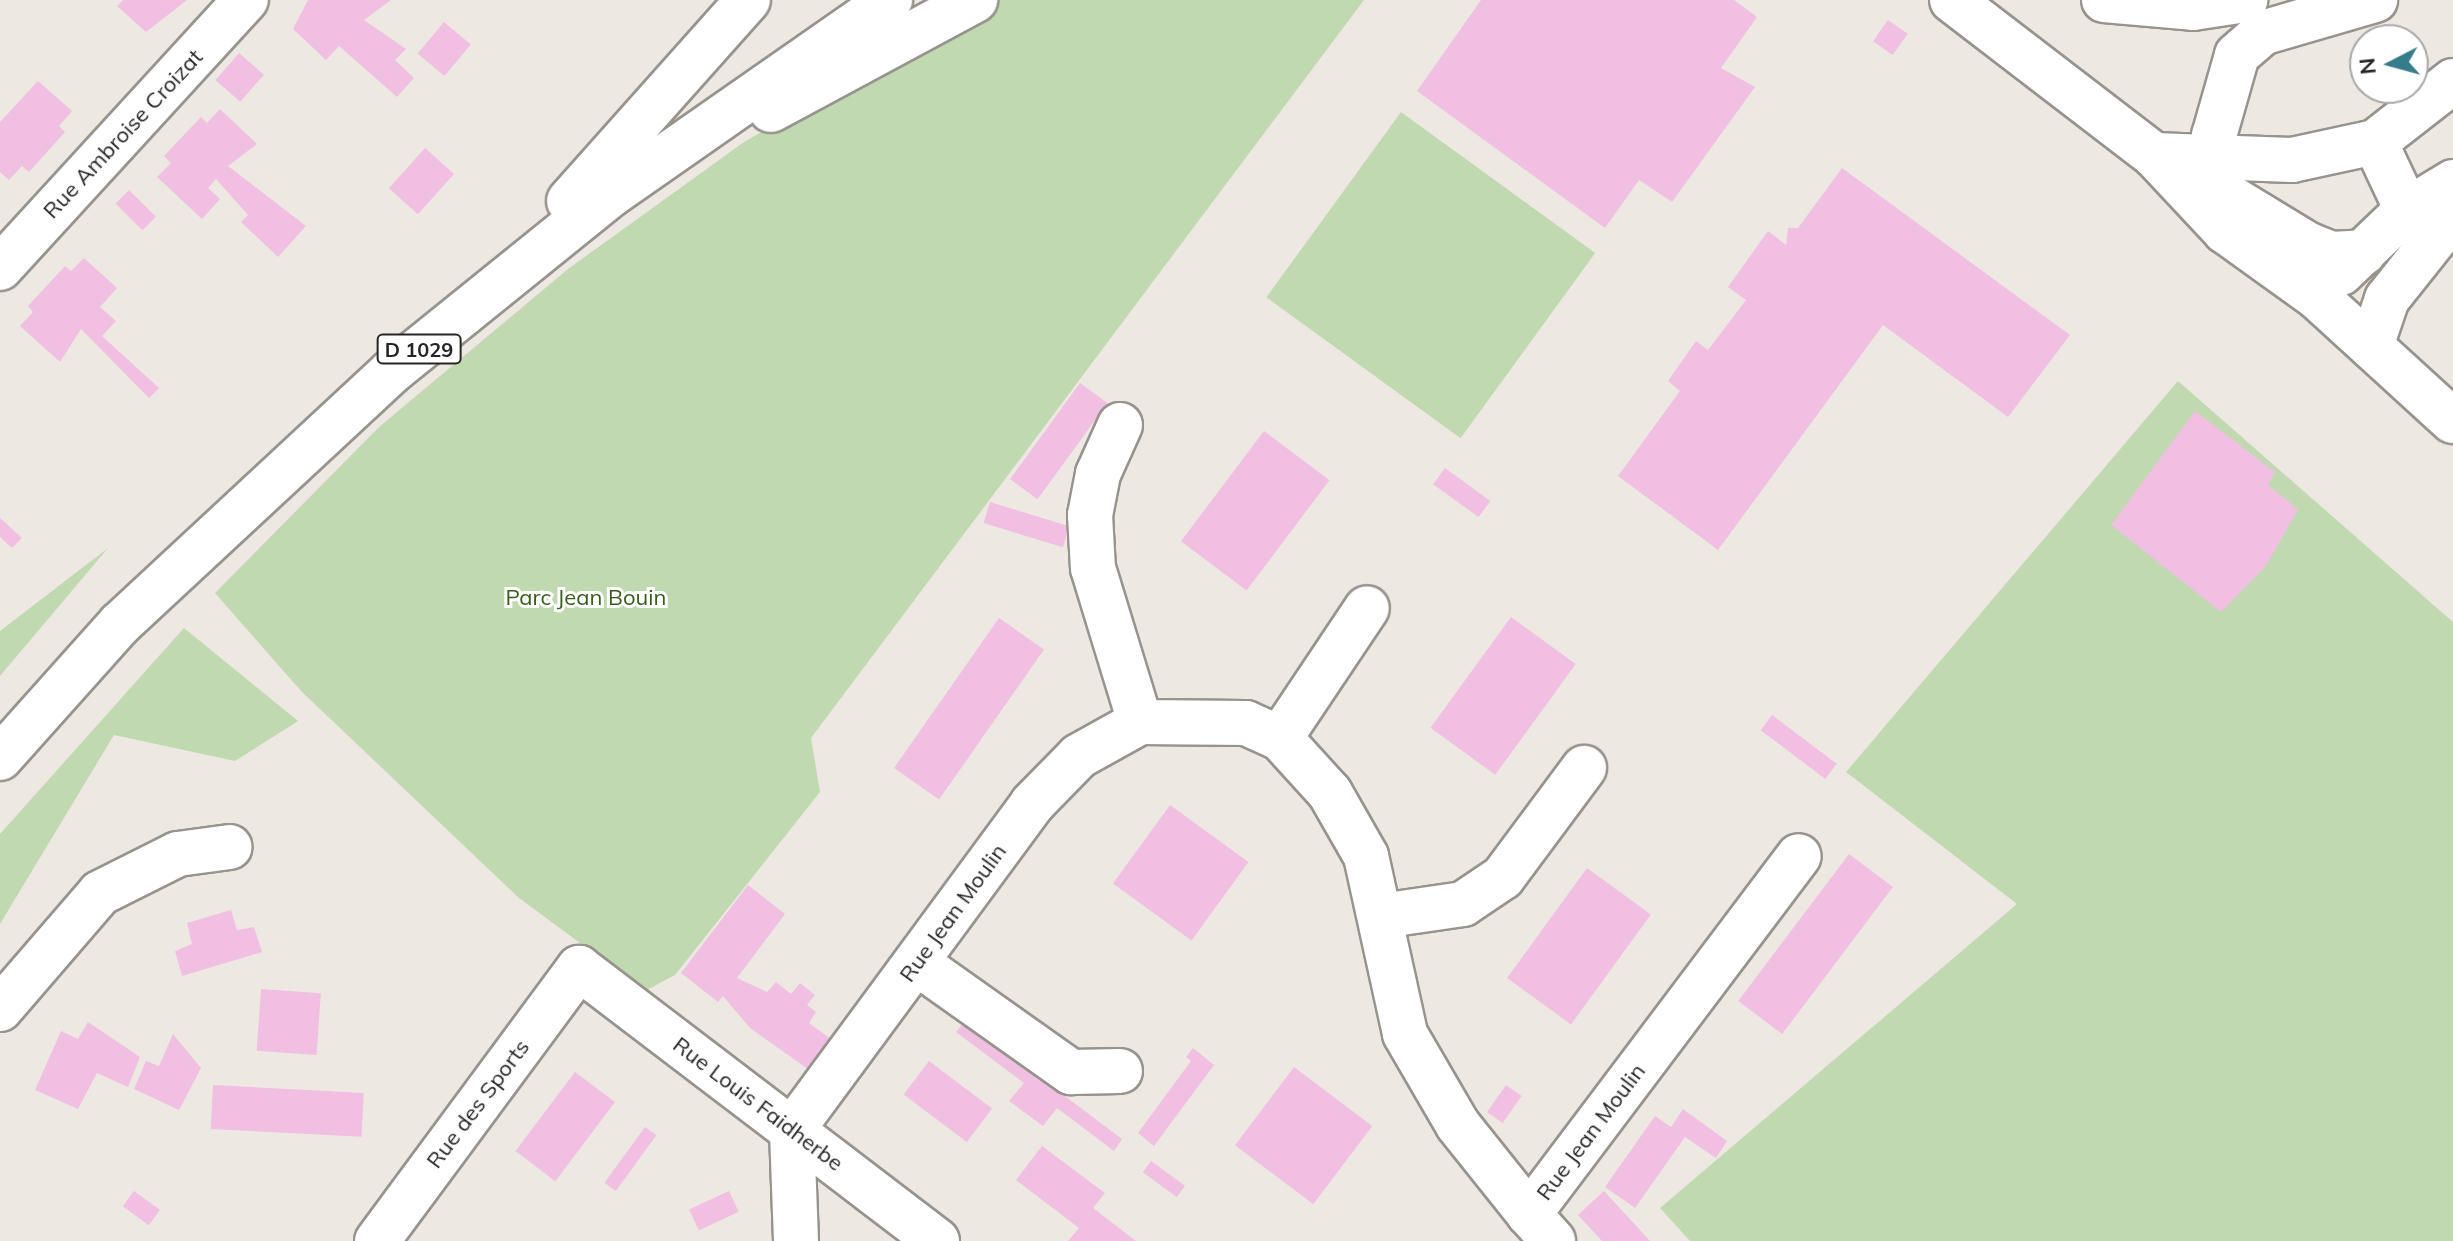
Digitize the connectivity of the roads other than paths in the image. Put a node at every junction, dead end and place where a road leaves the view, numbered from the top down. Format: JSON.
{"nodes":[{"id":1,"x":246,"y":0,"type":"edge"},
{"id":2,"x":748,"y":0,"type":"edge"},
{"id":3,"x":890,"y":0,"type":"edge"},
{"id":4,"x":975,"y":0,"type":"edge"},
{"id":5,"x":1952,"y":0,"type":"edge"},
{"id":6,"x":2104,"y":0,"type":"edge"},
{"id":7,"x":2245,"y":0,"type":"edge"},
{"id":8,"x":2375,"y":0,"type":"edge"},
{"id":9,"x":2453,"y":81,"type":"edge"},
{"id":10,"x":2375,"y":142,"type":"junction"},
{"id":11,"x":2154,"y":155,"type":"junction"},
{"id":12,"x":2218,"y":174,"type":"junction"},
{"id":13,"x":2453,"y":182,"type":"edge"},
{"id":14,"x":613,"y":193,"type":"junction"},
{"id":15,"x":2407,"y":210,"type":"junction"},
{"id":16,"x":2453,"y":216,"type":"edge"},
{"id":17,"x":2225,"y":231,"type":"junction"},
{"id":18,"x":2364,"y":252,"type":"junction"},
{"id":19,"x":0,"y":268,"type":"edge"},
{"id":20,"x":482,"y":297,"type":"junction"},
{"id":21,"x":2317,"y":297,"type":"junction"},
{"id":22,"x":2371,"y":346,"type":"junction"},
{"id":23,"x":2453,"y":421,"type":"edge"},
{"id":24,"x":1120,"y":425,"type":"dead end"},
{"id":25,"x":1367,"y":608,"type":"dead end"},
{"id":26,"x":1140,"y":722,"type":"junction"},
{"id":27,"x":1280,"y":738,"type":"junction"},
{"id":28,"x":0,"y":758,"type":"edge"},
{"id":29,"x":1584,"y":768,"type":"dead end"},
{"id":30,"x":230,"y":847,"type":"dead end"},
{"id":31,"x":1799,"y":856,"type":"dead end"},
{"id":32,"x":1381,"y":916,"type":"junction"},
{"id":33,"x":917,"y":963,"type":"junction"},
{"id":34,"x":579,"y":968,"type":"joint"},
{"id":35,"x":0,"y":1009,"type":"edge"},
{"id":36,"x":1120,"y":1071,"type":"dead end"},
{"id":37,"x":792,"y":1130,"type":"junction"},
{"id":38,"x":1541,"y":1227,"type":"edge"},
{"id":39,"x":377,"y":1241,"type":"edge"},
{"id":40,"x":796,"y":1241,"type":"edge"},
{"id":41,"x":937,"y":1241,"type":"edge"}],
"edges":[{"from":1,"to":19,"type":"street","name":"Rue Ambroise Croizat"},
{"from":2,"to":20,"type":"street"},
{"from":3,"to":14,"type":"street","number":"D 1029"},
{"from":4,"to":14,"type":"street"},
{"from":5,"to":11,"type":"street"},
{"from":6,"to":7,"type":"street"},
{"from":8,"to":12,"type":"street"},
{"from":9,"to":10,"type":"street"},
{"from":10,"to":12,"type":"street"},
{"from":10,"to":15,"type":"street"},
{"from":11,"to":12,"type":"street"},
{"from":11,"to":17,"type":"street"},
{"from":12,"to":17,"type":"street"},
{"from":12,"to":18,"type":"street"},
{"from":13,"to":15,"type":"street"},
{"from":14,"to":20,"type":"street","number":"D 1029"},
{"from":15,"to":18,"type":"street"},
{"from":16,"to":22,"type":"street"},
{"from":17,"to":21,"type":"street"},
{"from":18,"to":21,"type":"street"},
{"from":20,"to":28,"type":"street","number":"D 1029"},
{"from":21,"to":22,"type":"street"},
{"from":22,"to":23,"type":"street"},
{"from":24,"to":26,"type":"street"},
{"from":25,"to":27,"type":"street"},
{"from":26,"to":27,"type":"street","name":"Rue Jean Moulin"},
{"from":26,"to":33,"type":"street","name":"Rue Jean Moulin"},
{"from":27,"to":32,"type":"street","name":"Rue Jean Moulin"},
{"from":29,"to":32,"type":"street"},
{"from":30,"to":35,"type":"street"},
{"from":31,"to":38,"type":"street","name":"Rue Jean Moulin"},
{"from":32,"to":38,"type":"street","name":"Rue Jean Moulin"},
{"from":33,"to":36,"type":"street"},
{"from":33,"to":37,"type":"street","name":"Rue Jean Moulin"},
{"from":34,"to":37,"type":"street","name":"Rue Louis Faidherbe"},
{"from":34,"to":39,"type":"street","name":"Rue des Sports"},
{"from":37,"to":40,"type":"street"},
{"from":37,"to":41,"type":"street","name":"Rue Louis Faidherbe"}]}
